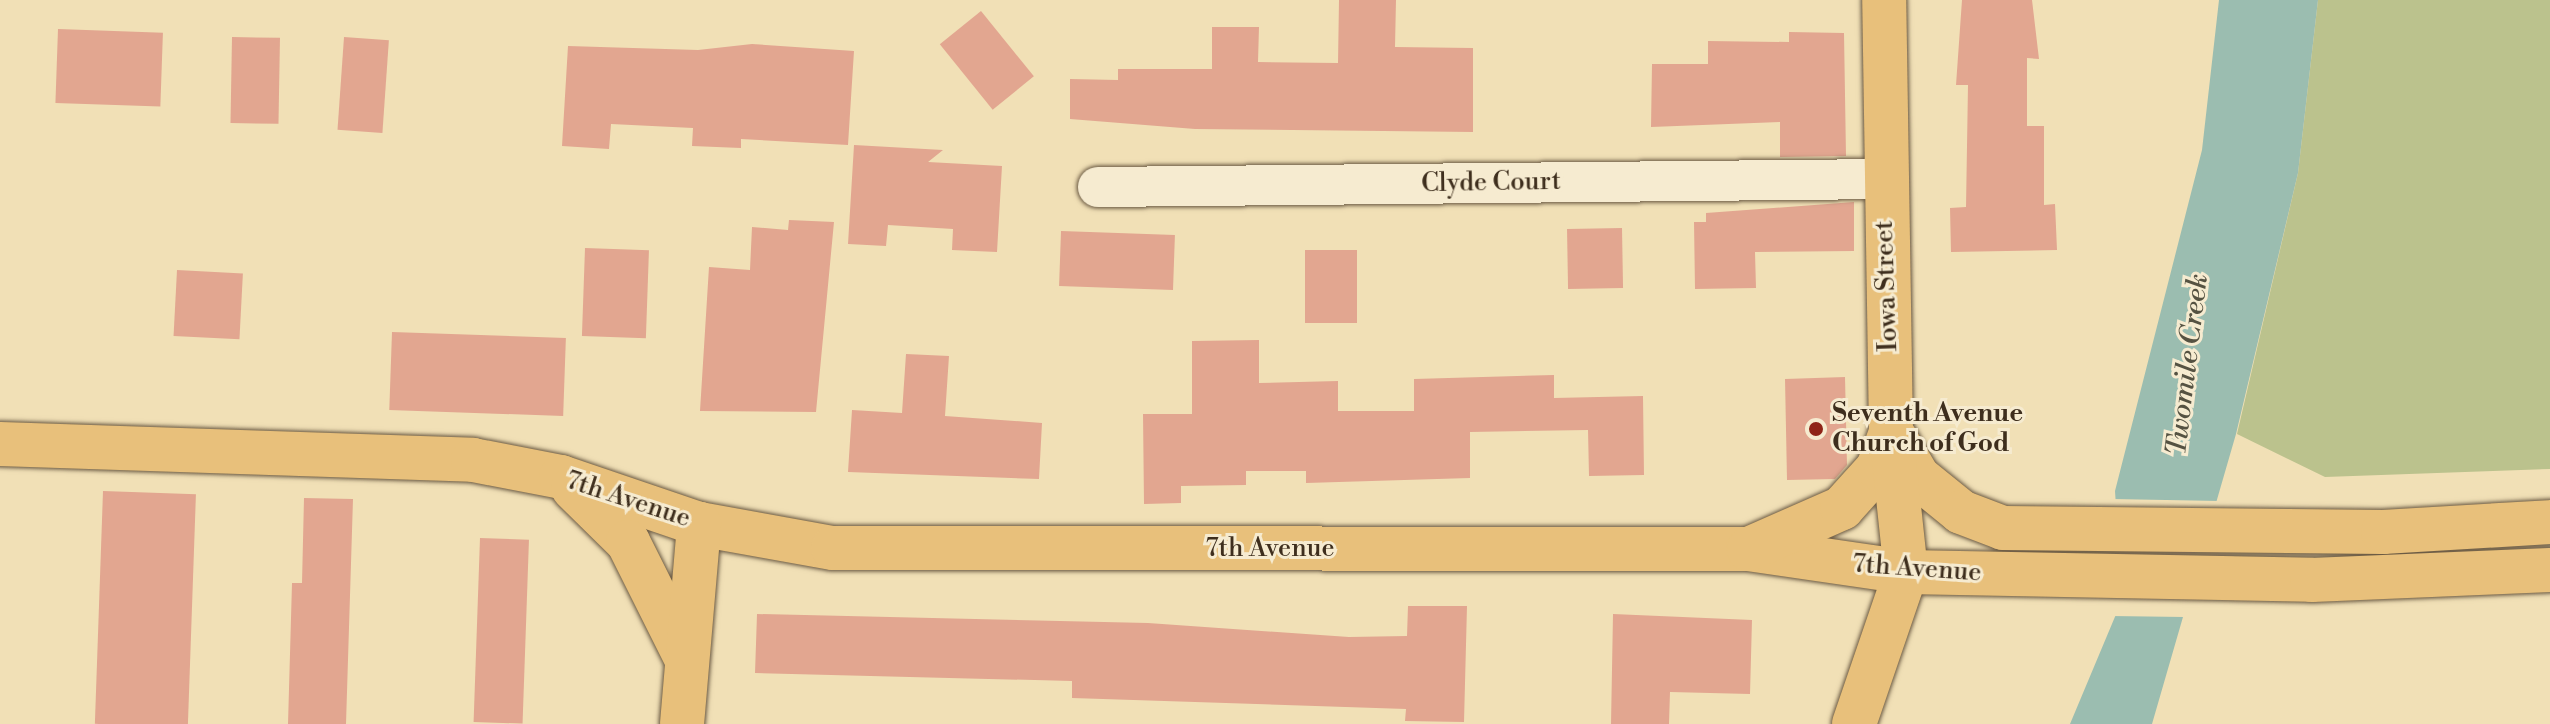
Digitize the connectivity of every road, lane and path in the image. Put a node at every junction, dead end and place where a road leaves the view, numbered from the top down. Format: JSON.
{"nodes":[{"id":1,"x":1884,"y":0,"type":"edge"},
{"id":2,"x":1884,"y":179,"type":"junction"},
{"id":3,"x":1098,"y":187,"type":"dead end"},
{"id":4,"x":1891,"y":432,"type":"junction"},
{"id":5,"x":0,"y":444,"type":"edge"},
{"id":6,"x":561,"y":477,"type":"junction"},
{"id":7,"x":2550,"y":522,"type":"edge"},
{"id":8,"x":699,"y":524,"type":"junction"},
{"id":9,"x":1748,"y":549,"type":"junction"},
{"id":10,"x":2550,"y":570,"type":"edge"},
{"id":11,"x":1906,"y":572,"type":"junction"},
{"id":12,"x":687,"y":660,"type":"junction"},
{"id":13,"x":682,"y":724,"type":"edge"},
{"id":14,"x":1854,"y":724,"type":"edge"}],
"edges":[{"from":1,"to":2,"type":"main road","name":"Iowa Street"},
{"from":2,"to":3,"type":"street","name":"Clyde Court"},
{"from":2,"to":4,"type":"main road","name":"Iowa Street"},
{"from":4,"to":7,"type":"main road","name":"7th Avenue"},
{"from":4,"to":9,"type":"main road"},
{"from":4,"to":11,"type":"main road","name":"Iowa Street"},
{"from":5,"to":6,"type":"main road","name":"7th Avenue"},
{"from":6,"to":8,"type":"main road","name":"7th Avenue"},
{"from":6,"to":12,"type":"main road"},
{"from":8,"to":9,"type":"main road","name":"7th Avenue"},
{"from":8,"to":12,"type":"main road"},
{"from":9,"to":11,"type":"main road","name":"7th Avenue"},
{"from":10,"to":11,"type":"main road","name":"7th Avenue"},
{"from":11,"to":14,"type":"main road"},
{"from":12,"to":13,"type":"main road"}]}
